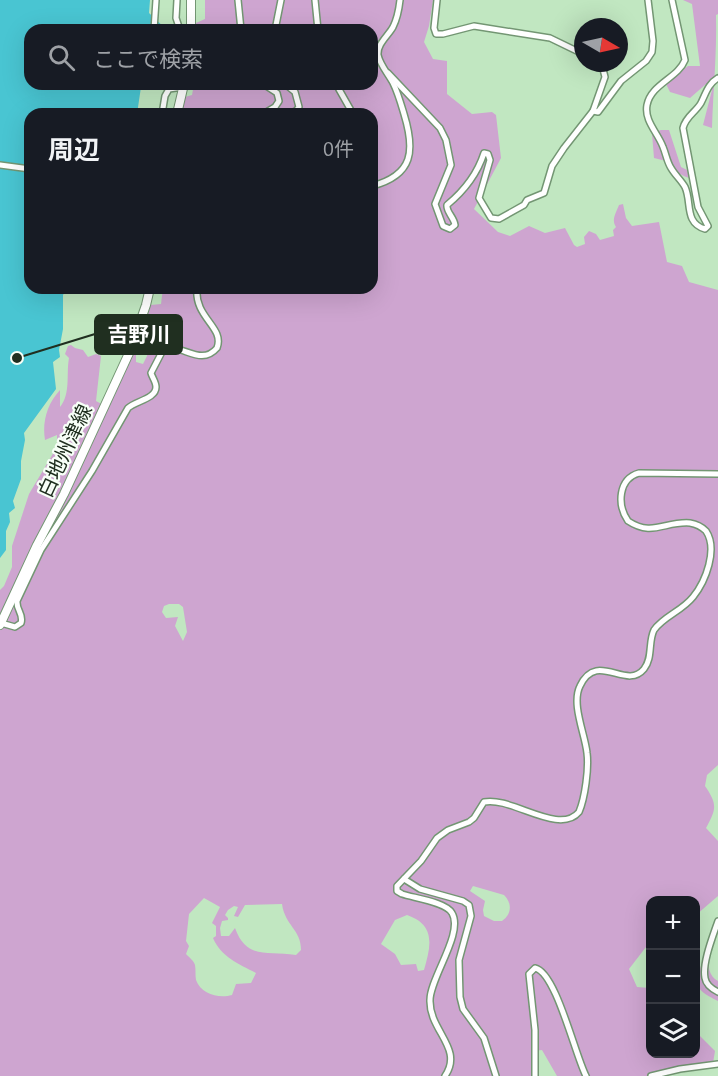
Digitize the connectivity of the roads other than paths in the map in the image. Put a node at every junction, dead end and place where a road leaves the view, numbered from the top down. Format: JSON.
{"nodes":[{"id":1,"x":156,"y":0,"type":"edge"},
{"id":2,"x":177,"y":0,"type":"edge"},
{"id":3,"x":191,"y":0,"type":"edge"},
{"id":4,"x":238,"y":0,"type":"edge"},
{"id":5,"x":281,"y":0,"type":"edge"},
{"id":6,"x":315,"y":0,"type":"edge"},
{"id":7,"x":400,"y":0,"type":"edge"},
{"id":8,"x":437,"y":0,"type":"edge"},
{"id":9,"x":648,"y":0,"type":"edge"},
{"id":10,"x":672,"y":0,"type":"edge"},
{"id":11,"x":155,"y":24,"type":"edge"},
{"id":12,"x":178,"y":24,"type":"edge"},
{"id":13,"x":191,"y":24,"type":"edge"},
{"id":14,"x":240,"y":24,"type":"edge"},
{"id":15,"x":276,"y":24,"type":"edge"},
{"id":16,"x":317,"y":24,"type":"edge"},
{"id":17,"x":574,"y":50,"type":"edge"},
{"id":18,"x":604,"y":72,"type":"edge"},
{"id":19,"x":388,"y":73,"type":"junction"},
{"id":20,"x":718,"y":78,"type":"edge"},
{"id":21,"x":168,"y":90,"type":"edge"},
{"id":22,"x":182,"y":90,"type":"edge"},
{"id":23,"x":272,"y":90,"type":"edge"},
{"id":24,"x":292,"y":90,"type":"edge"},
{"id":25,"x":339,"y":90,"type":"edge"},
{"id":26,"x":163,"y":108,"type":"edge"},
{"id":27,"x":178,"y":108,"type":"edge"},
{"id":28,"x":273,"y":108,"type":"edge"},
{"id":29,"x":298,"y":108,"type":"edge"},
{"id":30,"x":350,"y":108,"type":"edge"},
{"id":31,"x":593,"y":111,"type":"junction"},
{"id":32,"x":0,"y":165,"type":"edge"},
{"id":33,"x":24,"y":168,"type":"edge"},
{"id":34,"x":378,"y":184,"type":"edge"},
{"id":35,"x":149,"y":294,"type":"edge"},
{"id":36,"x":198,"y":294,"type":"edge"},
{"id":37,"x":718,"y":474,"type":"edge"},
{"id":38,"x":0,"y":624,"type":"edge"},
{"id":39,"x":404,"y":879,"type":"junction"},
{"id":40,"x":718,"y":921,"type":"edge"},
{"id":41,"x":718,"y":992,"type":"edge"},
{"id":42,"x":718,"y":1064,"type":"edge"},
{"id":43,"x":445,"y":1076,"type":"edge"},
{"id":44,"x":496,"y":1076,"type":"edge"},
{"id":45,"x":535,"y":1076,"type":"edge"},
{"id":46,"x":586,"y":1076,"type":"edge"},
{"id":47,"x":651,"y":1076,"type":"edge"}],
"edges":[{"from":1,"to":11,"type":"street"},
{"from":2,"to":12,"type":"street"},
{"from":3,"to":13,"type":"main road"},
{"from":4,"to":14,"type":"street"},
{"from":5,"to":15,"type":"street"},
{"from":6,"to":16,"type":"street"},
{"from":7,"to":19,"type":"street"},
{"from":8,"to":17,"type":"street"},
{"from":9,"to":31,"type":"street"},
{"from":10,"to":20,"type":"street"},
{"from":18,"to":31,"type":"street"},
{"from":19,"to":31,"type":"street"},
{"from":19,"to":34,"type":"street"},
{"from":21,"to":26,"type":"street"},
{"from":22,"to":27,"type":"main road"},
{"from":23,"to":28,"type":"street"},
{"from":24,"to":29,"type":"street"},
{"from":25,"to":30,"type":"street"},
{"from":32,"to":33,"type":"street"},
{"from":35,"to":38,"type":"main road","name":"白地州津線"},
{"from":36,"to":38,"type":"street"},
{"from":37,"to":39,"type":"street"},
{"from":39,"to":43,"type":"street"},
{"from":39,"to":44,"type":"street"},
{"from":40,"to":41,"type":"street"},
{"from":42,"to":47,"type":"street"},
{"from":45,"to":46,"type":"street"}]}
